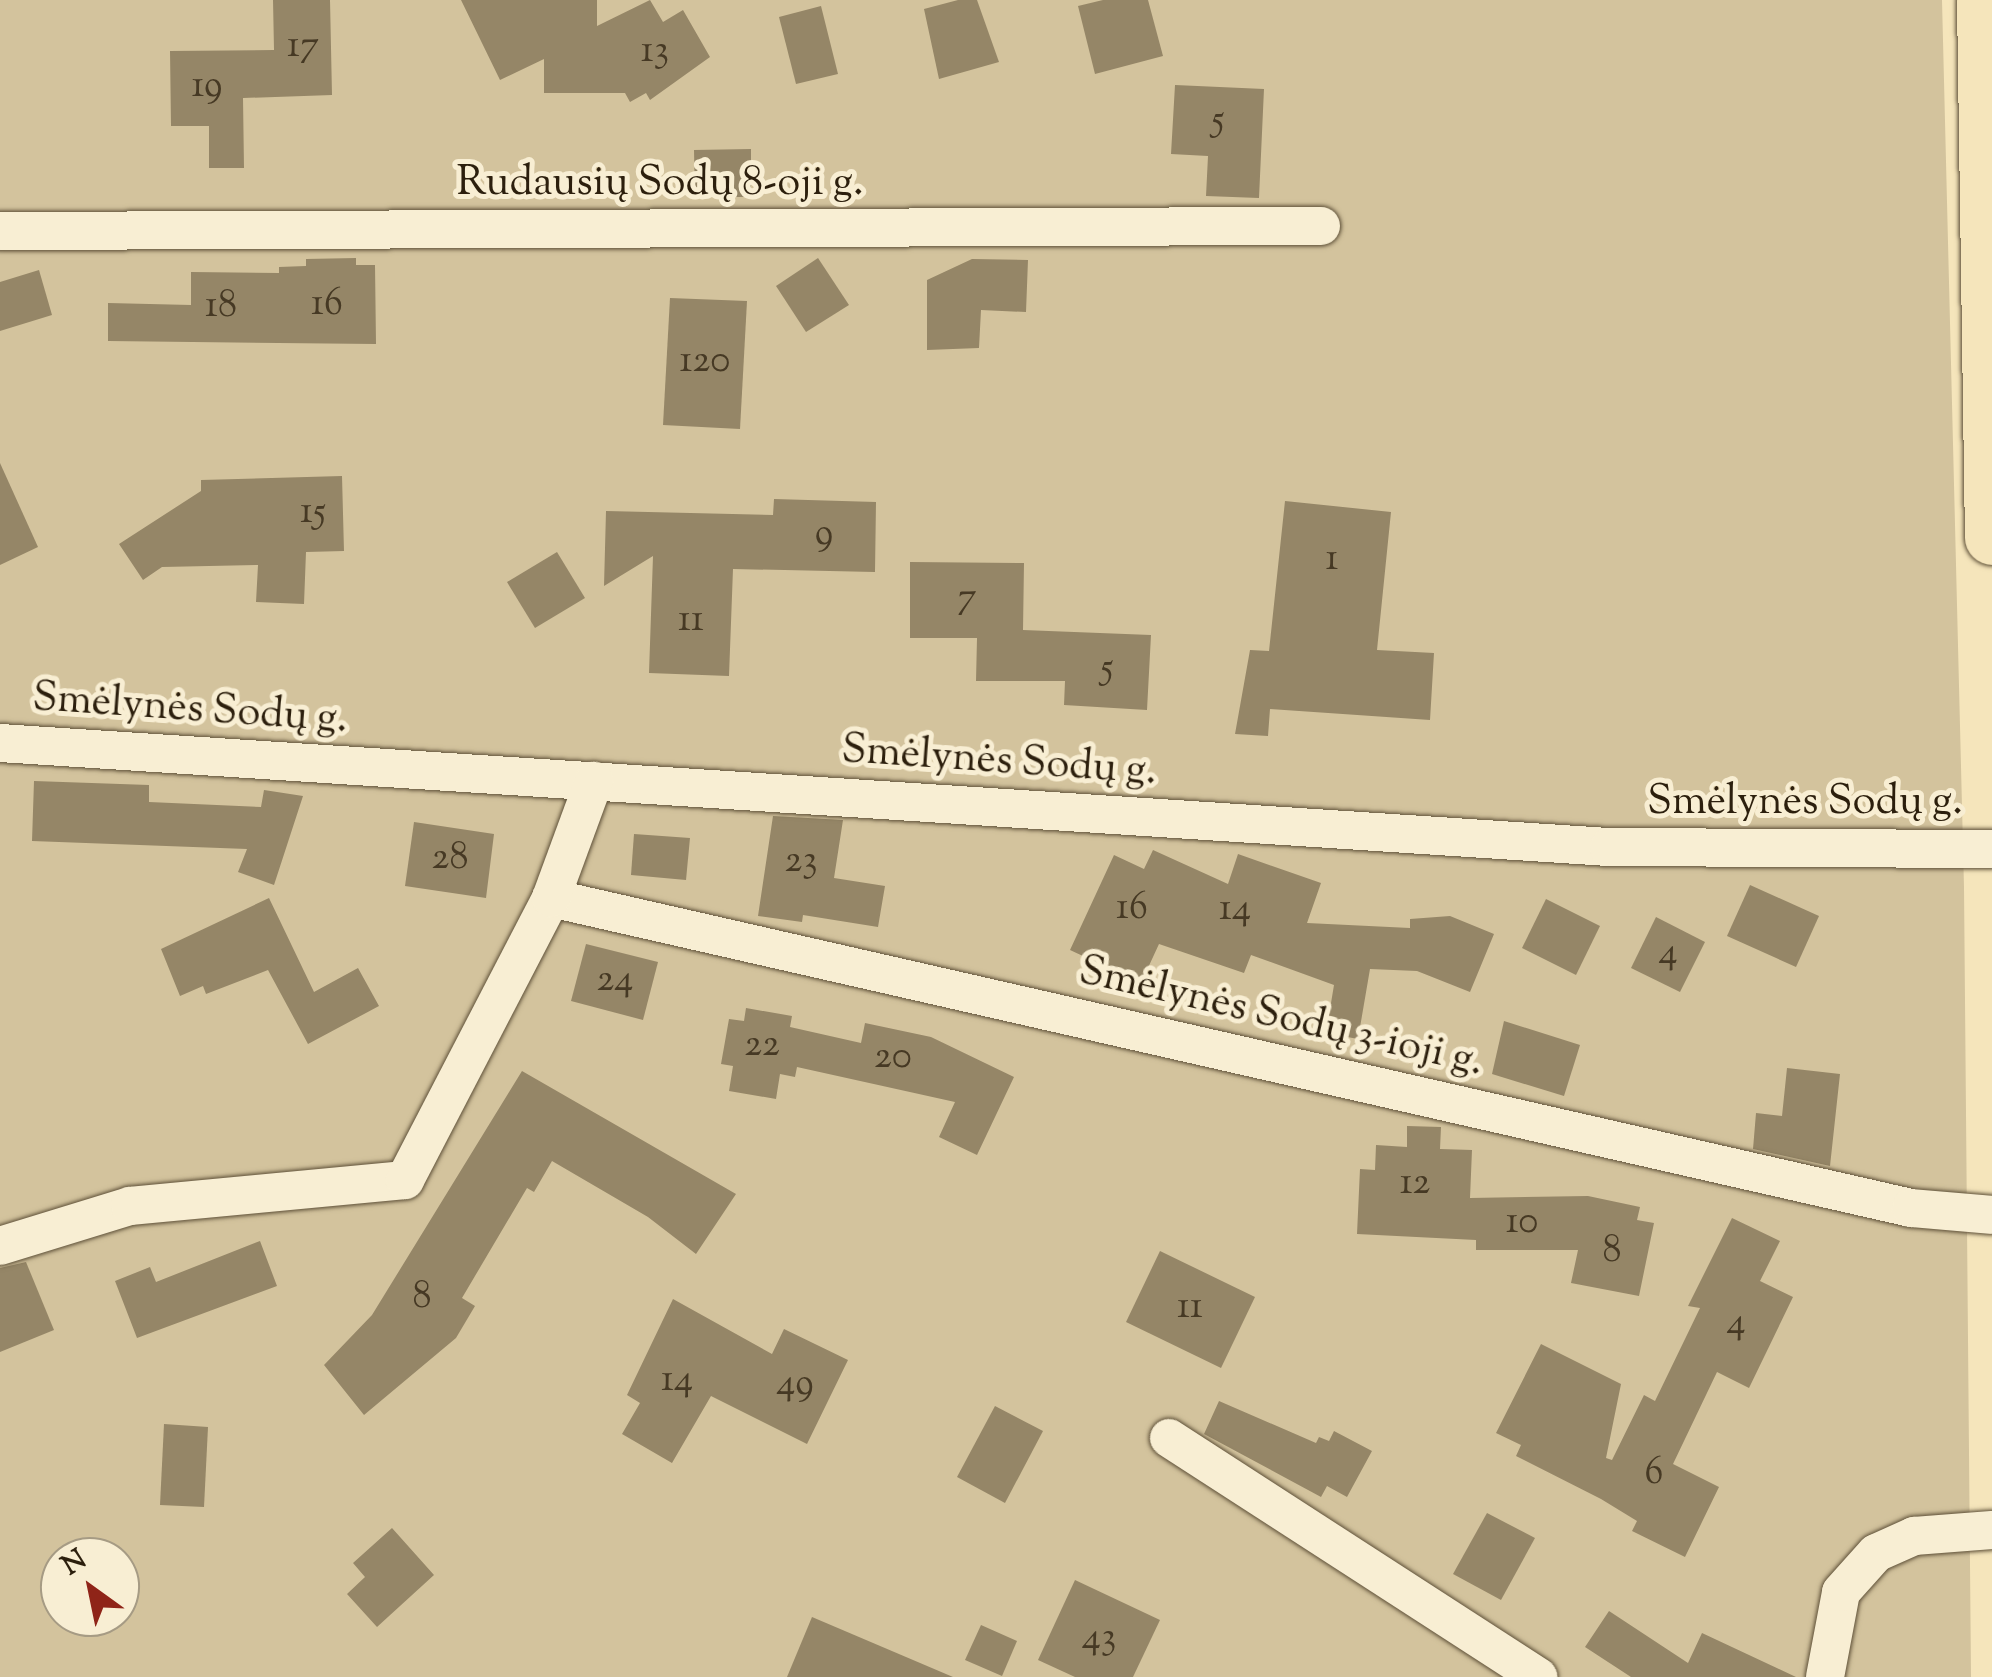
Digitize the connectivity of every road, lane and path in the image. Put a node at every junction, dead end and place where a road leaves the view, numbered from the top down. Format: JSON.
{"nodes":[{"id":1,"x":1984,"y":0,"type":"edge"},
{"id":2,"x":1321,"y":226,"type":"dead end"},
{"id":3,"x":0,"y":232,"type":"edge"},
{"id":4,"x":1992,"y":538,"type":"edge"},
{"id":5,"x":0,"y":743,"type":"edge"},
{"id":6,"x":594,"y":781,"type":"junction"},
{"id":7,"x":1992,"y":849,"type":"edge"},
{"id":8,"x":551,"y":898,"type":"junction"},
{"id":9,"x":1992,"y":1214,"type":"edge"},
{"id":10,"x":0,"y":1246,"type":"edge"},
{"id":11,"x":1168,"y":1438,"type":"dead end"},
{"id":12,"x":1992,"y":1530,"type":"edge"},
{"id":13,"x":1539,"y":1677,"type":"edge"},
{"id":14,"x":1826,"y":1677,"type":"edge"}],
"edges":[{"from":1,"to":4,"type":"main road"},
{"from":2,"to":3,"type":"street","name":"Rudausių Sodų 8-oji g."},
{"from":5,"to":6,"type":"street","name":"Smėlynės Sodų g."},
{"from":6,"to":7,"type":"street","name":"Smėlynės Sodų g."},
{"from":6,"to":8,"type":"street"},
{"from":8,"to":9,"type":"street","name":"Smėlynės Sodų 3-ioji g."},
{"from":8,"to":10,"type":"street"},
{"from":11,"to":13,"type":"street"},
{"from":12,"to":14,"type":"street"}]}
